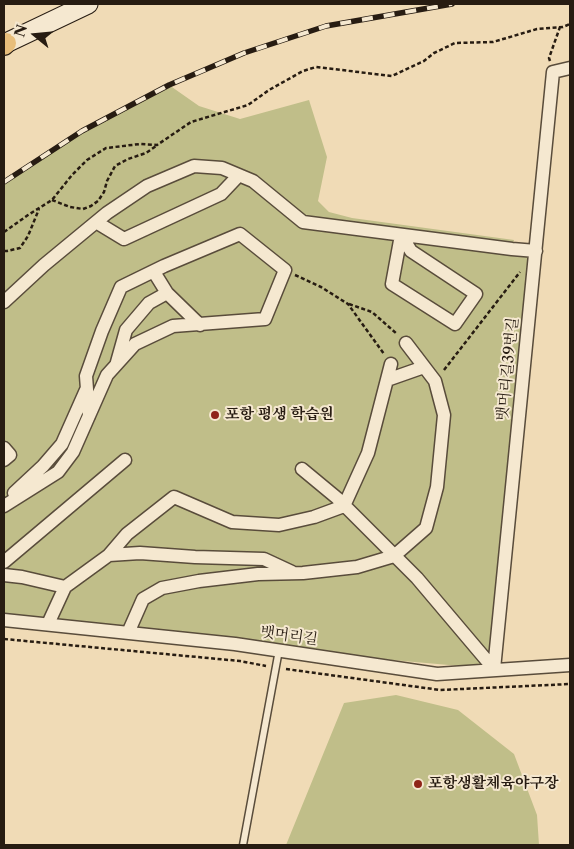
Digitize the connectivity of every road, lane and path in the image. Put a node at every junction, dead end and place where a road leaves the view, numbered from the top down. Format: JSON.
{"nodes":[{"id":1,"x":88,"y":4,"type":"edge"},
{"id":2,"x":570,"y":24,"type":"edge"},
{"id":3,"x":560,"y":27,"type":"junction"},
{"id":4,"x":5,"y":44,"type":"edge"},
{"id":5,"x":570,"y":68,"type":"edge"},
{"id":6,"x":553,"y":72,"type":"junction"},
{"id":7,"x":157,"y":145,"type":"junction"},
{"id":8,"x":239,"y":175,"type":"junction"},
{"id":9,"x":52,"y":200,"type":"junction"},
{"id":10,"x":39,"y":208,"type":"junction"},
{"id":11,"x":96,"y":222,"type":"junction"},
{"id":12,"x":4,"y":232,"type":"edge"},
{"id":13,"x":401,"y":235,"type":"junction"},
{"id":14,"x":4,"y":251,"type":"edge"},
{"id":15,"x":536,"y":251,"type":"junction"},
{"id":16,"x":285,"y":270,"type":"junction"},
{"id":17,"x":154,"y":272,"type":"junction"},
{"id":18,"x":167,"y":293,"type":"junction"},
{"id":19,"x":4,"y":302,"type":"edge"},
{"id":20,"x":348,"y":304,"type":"junction"},
{"id":21,"x":200,"y":325,"type":"junction"},
{"id":22,"x":406,"y":343,"type":"joint"},
{"id":23,"x":116,"y":364,"type":"junction"},
{"id":24,"x":392,"y":364,"type":"joint"},
{"id":25,"x":424,"y":367,"type":"junction"},
{"id":26,"x":387,"y":380,"type":"junction"},
{"id":27,"x":435,"y":381,"type":"junction"},
{"id":28,"x":87,"y":388,"type":"junction"},
{"id":29,"x":89,"y":416,"type":"junction"},
{"id":30,"x":4,"y":448,"type":"edge"},
{"id":31,"x":4,"y":460,"type":"edge"},
{"id":32,"x":125,"y":460,"type":"dead end"},
{"id":33,"x":302,"y":469,"type":"dead end"},
{"id":34,"x":5,"y":506,"type":"edge"},
{"id":35,"x":344,"y":506,"type":"junction"},
{"id":36,"x":109,"y":555,"type":"junction"},
{"id":37,"x":394,"y":556,"type":"junction"},
{"id":38,"x":4,"y":562,"type":"edge"},
{"id":39,"x":294,"y":573,"type":"junction"},
{"id":40,"x":4,"y":576,"type":"edge"},
{"id":41,"x":65,"y":587,"type":"junction"},
{"id":42,"x":4,"y":620,"type":"edge"},
{"id":43,"x":48,"y":624,"type":"junction"},
{"id":44,"x":128,"y":633,"type":"junction"},
{"id":45,"x":4,"y":638,"type":"edge"},
{"id":46,"x":279,"y":650,"type":"junction"},
{"id":47,"x":240,"y":661,"type":"dead end"},
{"id":48,"x":570,"y":665,"type":"edge"},
{"id":49,"x":494,"y":670,"type":"junction"},
{"id":50,"x":243,"y":845,"type":"edge"}],
"edges":[{"from":1,"to":4,"type":"main road"},
{"from":2,"to":3,"type":"path"},
{"from":3,"to":6,"type":"path"},
{"from":3,"to":7,"type":"path"},
{"from":5,"to":6,"type":"street"},
{"from":6,"to":15,"type":"street","name":"뱃머리길39번길"},
{"from":7,"to":9,"type":"path"},
{"from":7,"to":9,"type":"path"},
{"from":8,"to":11,"type":"street"},
{"from":8,"to":11,"type":"street"},
{"from":8,"to":13,"type":"street"},
{"from":9,"to":10,"type":"path"},
{"from":10,"to":12,"type":"path"},
{"from":10,"to":14,"type":"path"},
{"from":11,"to":19,"type":"street"},
{"from":13,"to":13,"type":"street"},
{"from":13,"to":15,"type":"street"},
{"from":15,"to":27,"type":"path"},
{"from":15,"to":49,"type":"street","name":"뱃머리길39번길"},
{"from":16,"to":17,"type":"street"},
{"from":16,"to":20,"type":"path"},
{"from":16,"to":21,"type":"street"},
{"from":17,"to":18,"type":"street"},
{"from":17,"to":28,"type":"street"},
{"from":18,"to":21,"type":"street"},
{"from":18,"to":23,"type":"street"},
{"from":20,"to":22,"type":"path"},
{"from":20,"to":24,"type":"path"},
{"from":21,"to":23,"type":"street"},
{"from":22,"to":25,"type":"street"},
{"from":23,"to":29,"type":"street"},
{"from":24,"to":26,"type":"street"},
{"from":25,"to":26,"type":"street"},
{"from":25,"to":27,"type":"street"},
{"from":26,"to":35,"type":"street"},
{"from":27,"to":37,"type":"street"},
{"from":28,"to":29,"type":"street"},
{"from":28,"to":34,"type":"street"},
{"from":29,"to":34,"type":"street"},
{"from":30,"to":31,"type":"street"},
{"from":32,"to":38,"type":"street"},
{"from":33,"to":35,"type":"street"},
{"from":35,"to":36,"type":"street"},
{"from":35,"to":37,"type":"street"},
{"from":36,"to":39,"type":"street"},
{"from":36,"to":41,"type":"street"},
{"from":37,"to":39,"type":"street"},
{"from":37,"to":49,"type":"street"},
{"from":39,"to":44,"type":"street"},
{"from":40,"to":41,"type":"street"},
{"from":41,"to":43,"type":"street"},
{"from":42,"to":43,"type":"street","name":"뱃머리길"},
{"from":43,"to":44,"type":"street","name":"뱃머리길"},
{"from":44,"to":46,"type":"street","name":"뱃머리길"},
{"from":45,"to":47,"type":"path"},
{"from":46,"to":49,"type":"street","name":"뱃머리길"},
{"from":46,"to":50,"type":"lane"},
{"from":48,"to":49,"type":"street","name":"뱃머리길"}]}
